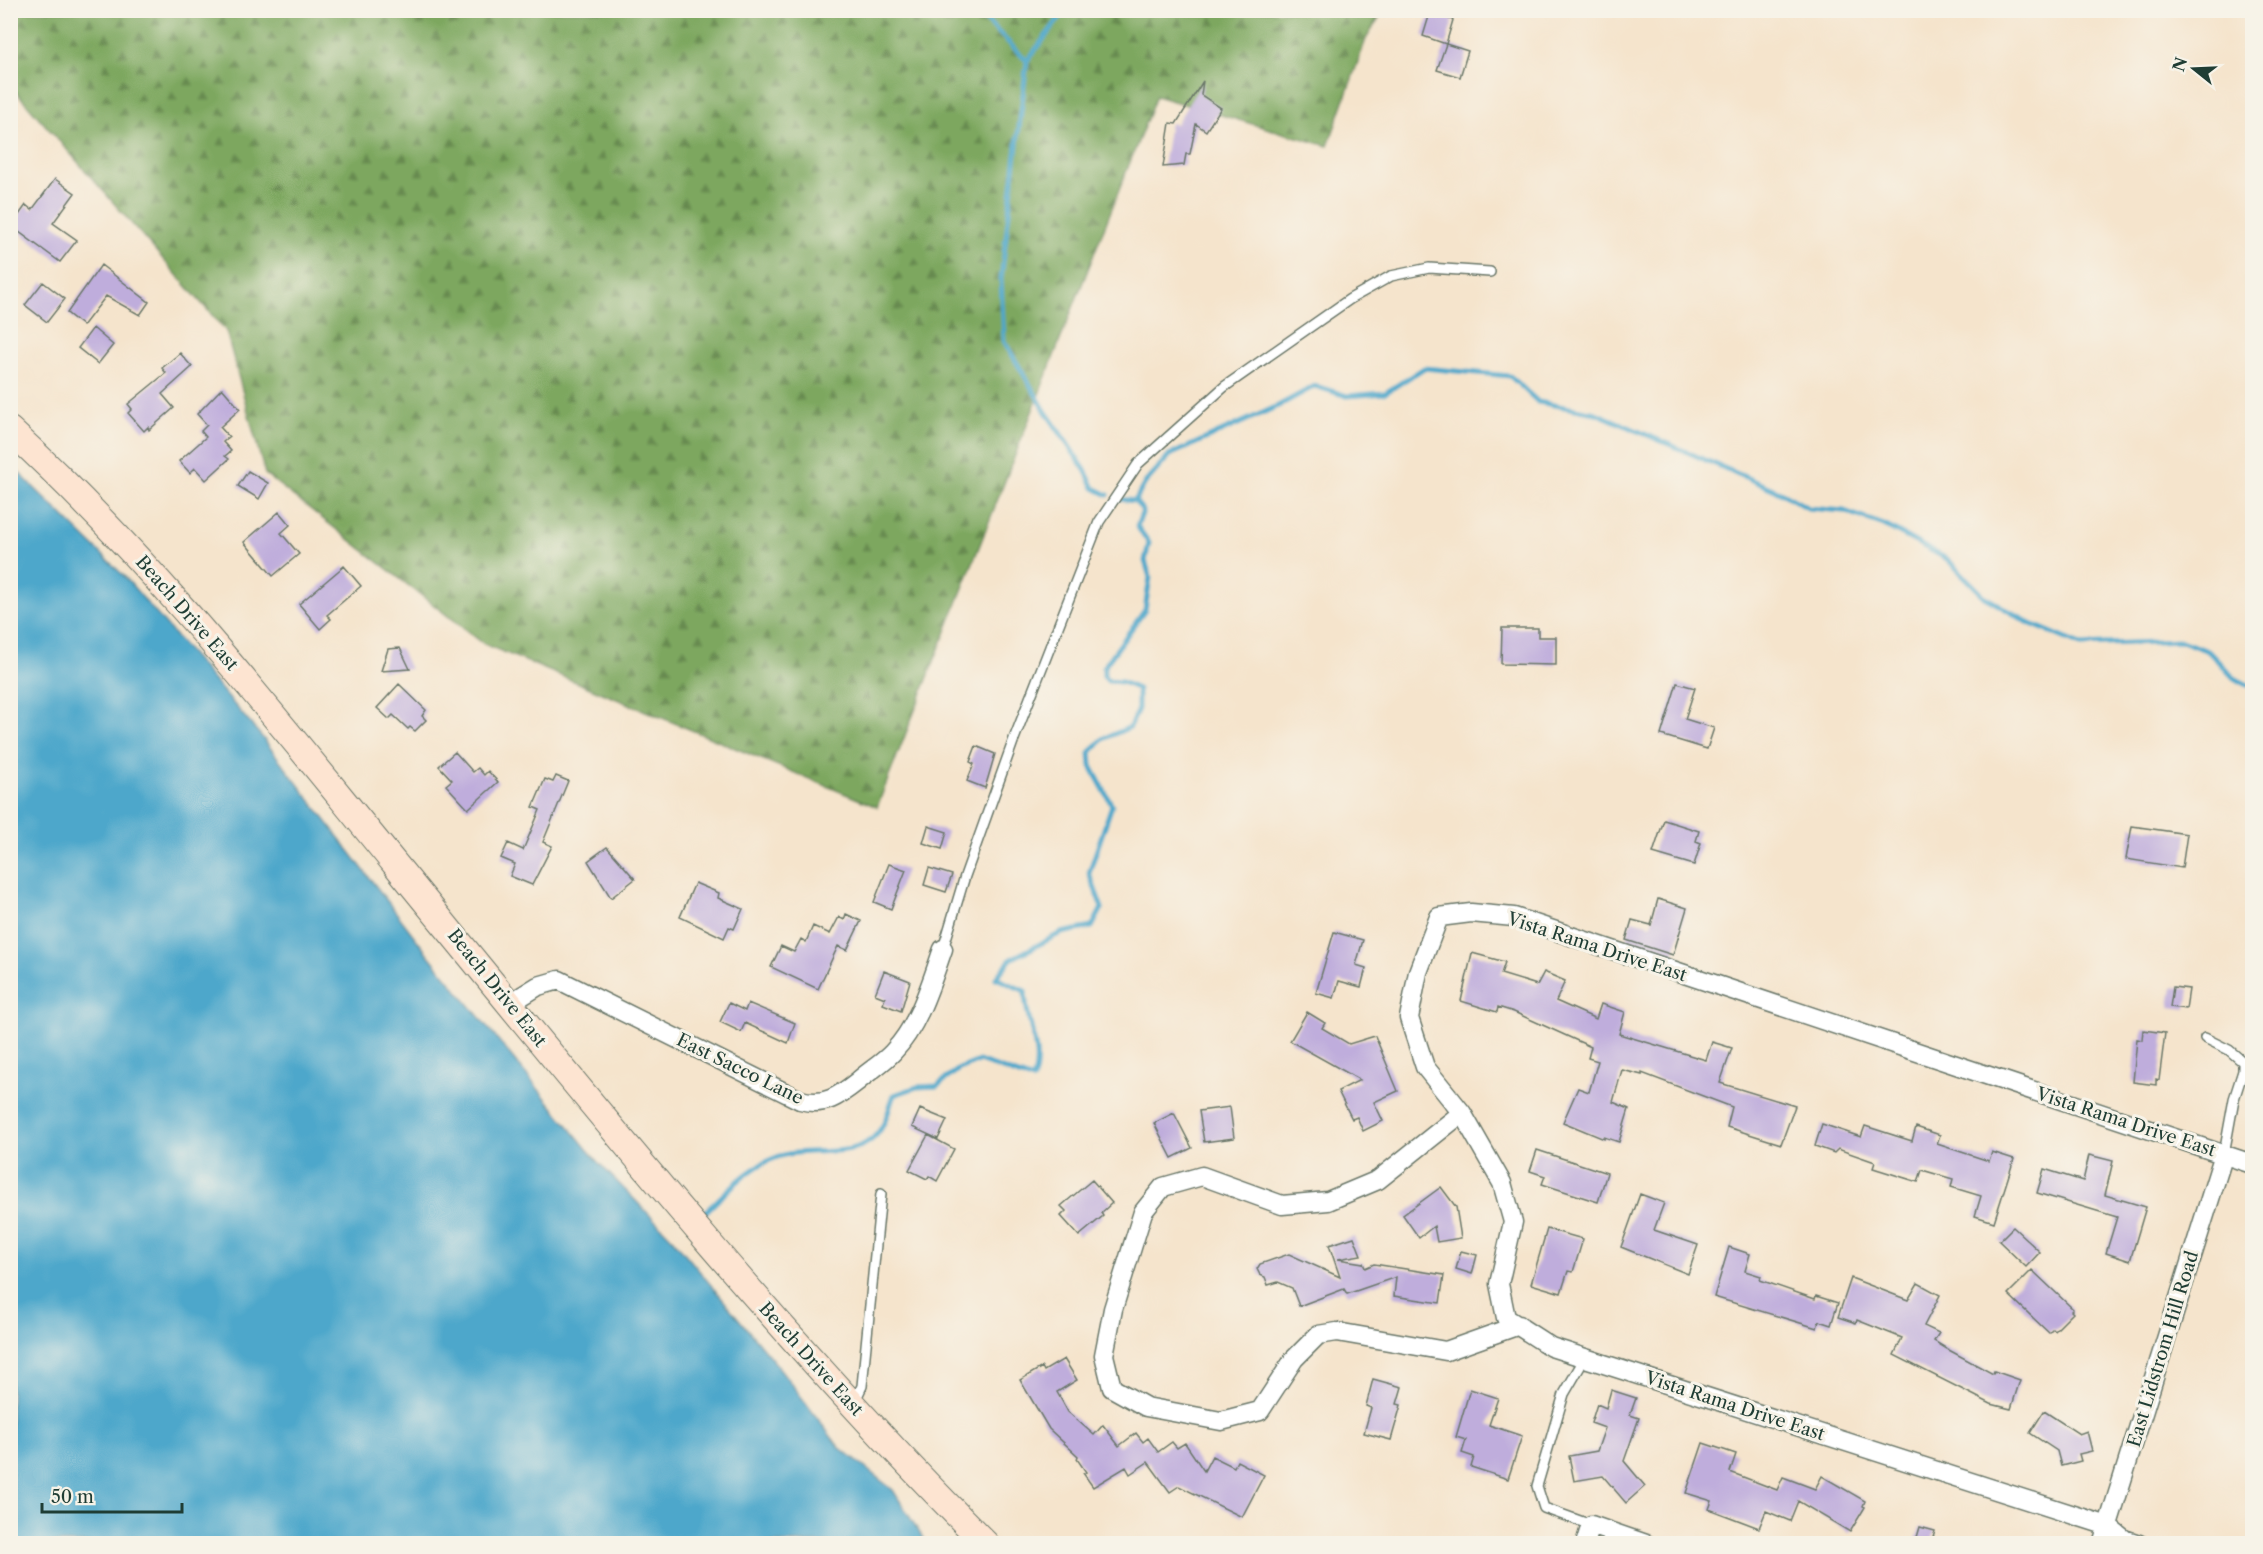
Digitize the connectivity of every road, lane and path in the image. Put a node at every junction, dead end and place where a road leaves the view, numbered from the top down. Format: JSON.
{"nodes":[{"id":1,"x":1490,"y":272,"type":"dead end"},
{"id":2,"x":10,"y":430,"type":"edge"},
{"id":3,"x":944,"y":948,"type":"joint"},
{"id":4,"x":509,"y":1004,"type":"junction"},
{"id":5,"x":2205,"y":1038,"type":"dead end"},
{"id":6,"x":1462,"y":1113,"type":"junction"},
{"id":7,"x":2224,"y":1154,"type":"junction"},
{"id":8,"x":2253,"y":1164,"type":"edge"},
{"id":9,"x":881,"y":1194,"type":"dead end"},
{"id":10,"x":1519,"y":1325,"type":"junction"},
{"id":11,"x":1585,"y":1358,"type":"junction"},
{"id":12,"x":852,"y":1406,"type":"junction"},
{"id":13,"x":1591,"y":1526,"type":"junction"},
{"id":14,"x":2105,"y":1535,"type":"edge"},
{"id":15,"x":986,"y":1544,"type":"edge"},
{"id":16,"x":1586,"y":1544,"type":"edge"},
{"id":17,"x":1646,"y":1544,"type":"edge"},
{"id":18,"x":2139,"y":1544,"type":"edge"}],
"edges":[{"from":1,"to":3,"type":"lane"},
{"from":2,"to":4,"type":"main road","name":"Beach Drive East"},
{"from":3,"to":4,"type":"street","name":"East Sacco Lane"},
{"from":4,"to":12,"type":"main road","name":"Beach Drive East"},
{"from":5,"to":7,"type":"lane"},
{"from":6,"to":7,"type":"street","name":"Vista Rama Drive East"},
{"from":6,"to":10,"type":"street","name":"Vista Rama Drive East"},
{"from":6,"to":10,"type":"street"},
{"from":7,"to":8,"type":"street"},
{"from":7,"to":14,"type":"street","name":"East Lidstrom Hill Road"},
{"from":9,"to":12,"type":"lane"},
{"from":10,"to":11,"type":"street","name":"Vista Rama Drive East"},
{"from":11,"to":13,"type":"lane"},
{"from":11,"to":14,"type":"street","name":"Vista Rama Drive East"},
{"from":12,"to":15,"type":"main road","name":"Beach Drive East"},
{"from":13,"to":16,"type":"street"},
{"from":13,"to":17,"type":"street"},
{"from":14,"to":18,"type":"street","name":"Vista Rama Drive East"}]}
